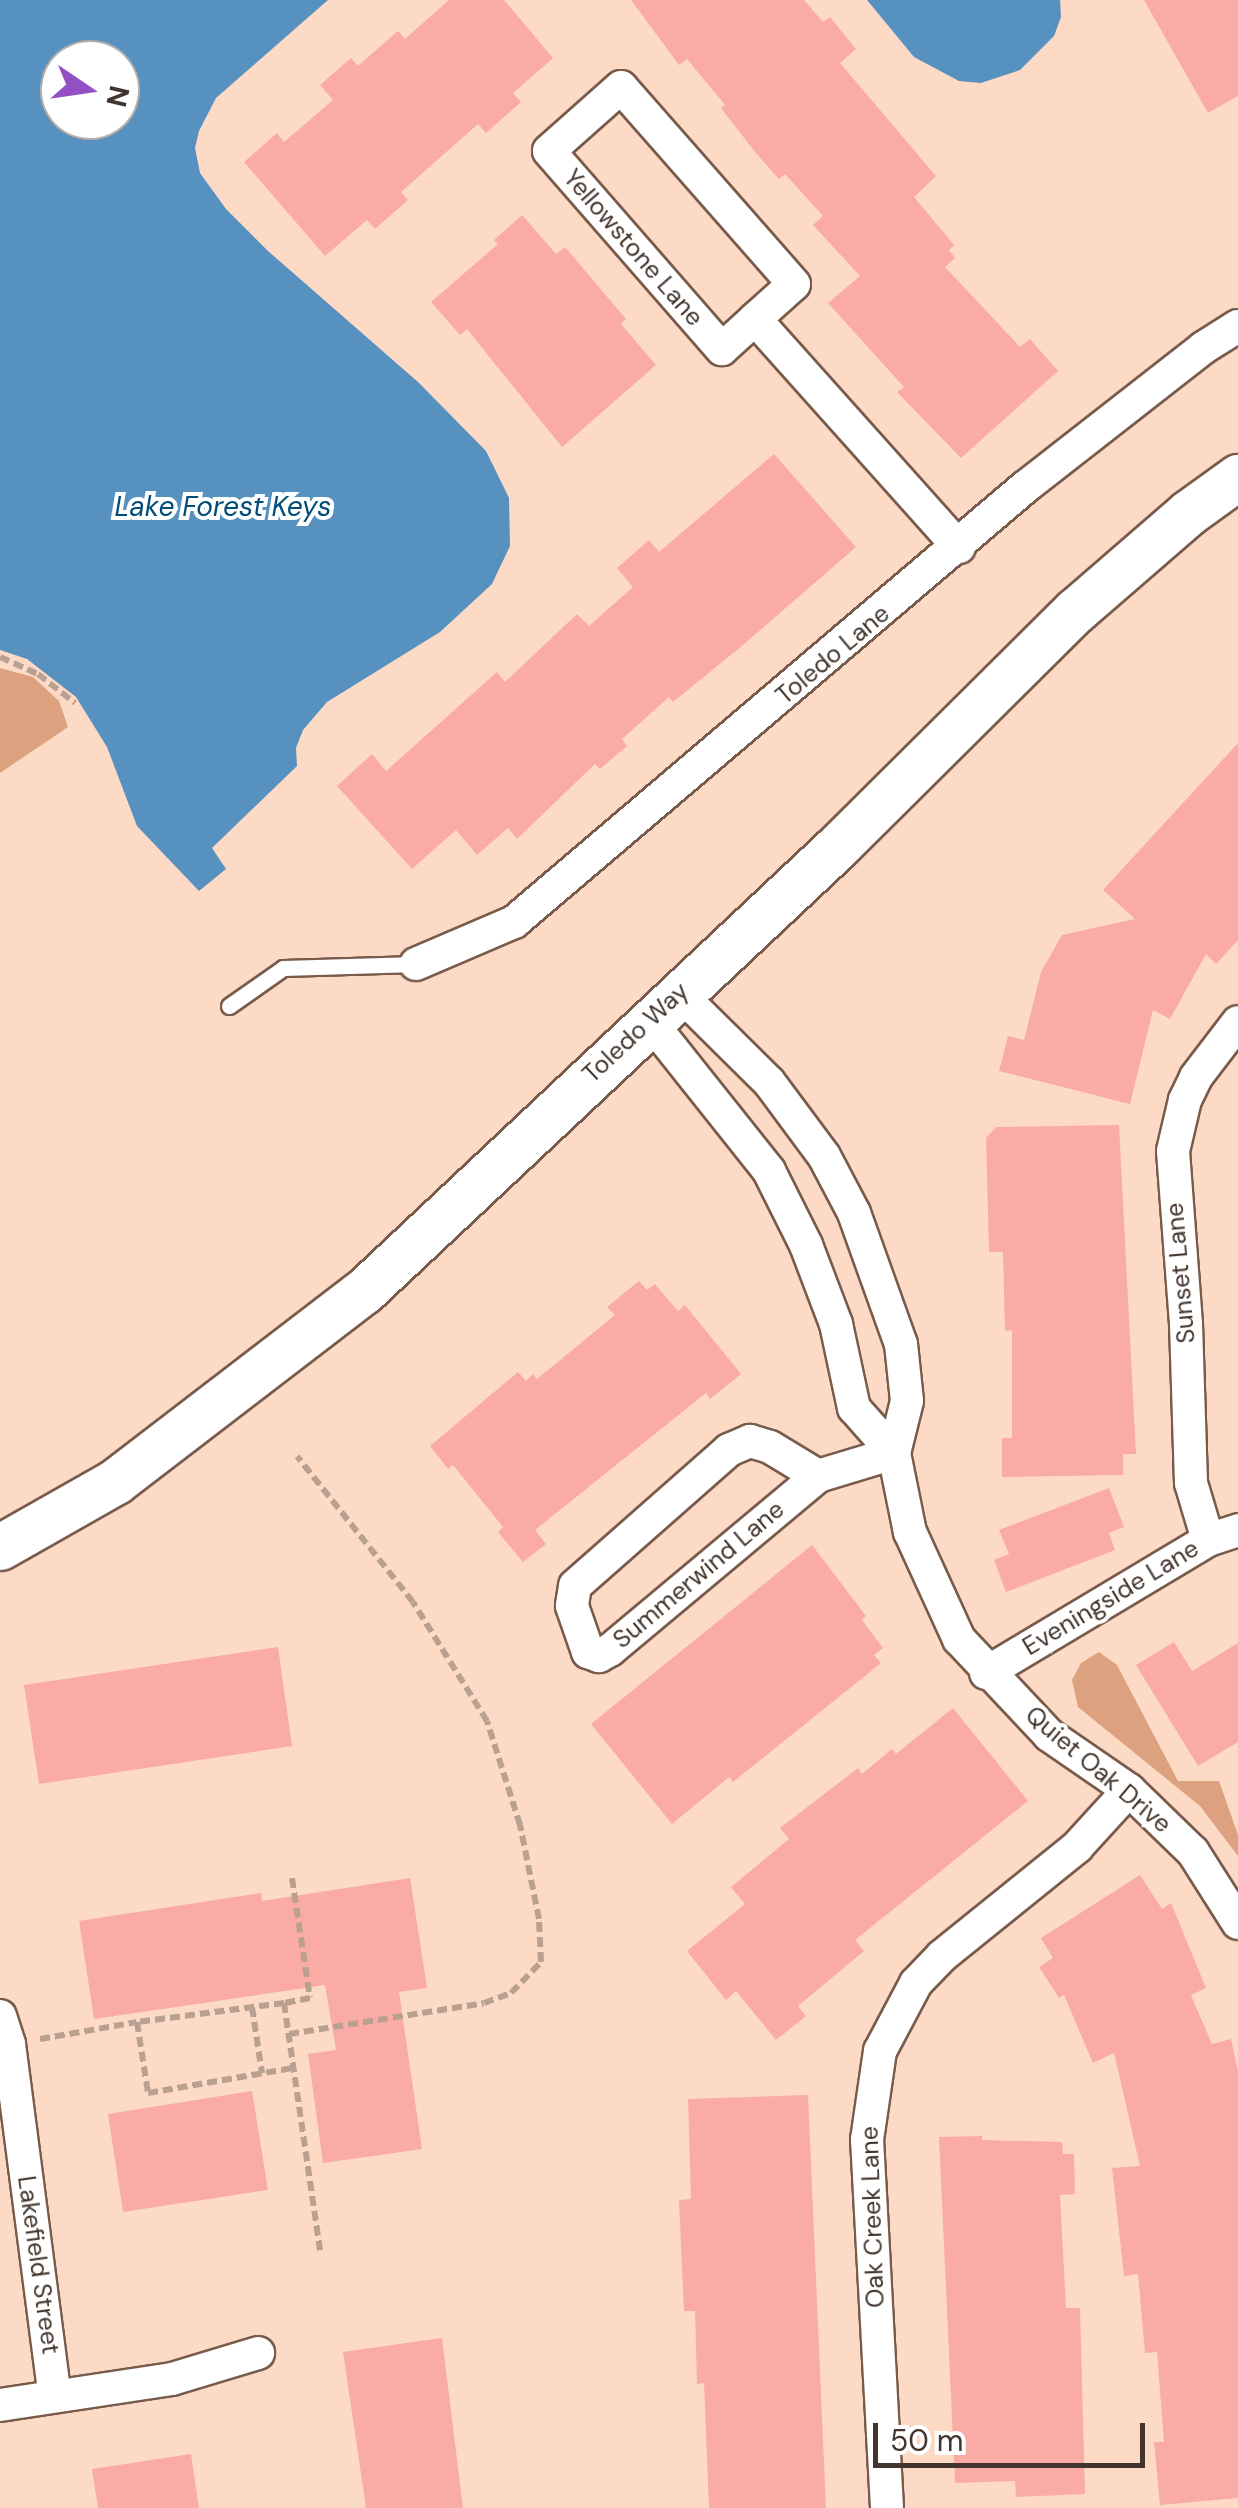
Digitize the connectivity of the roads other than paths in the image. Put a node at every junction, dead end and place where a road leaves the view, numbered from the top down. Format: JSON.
{"nodes":[{"id":1,"x":756,"y":319,"type":"junction"},
{"id":2,"x":1238,"y":326,"type":"edge"},
{"id":3,"x":1238,"y":476,"type":"edge"},
{"id":4,"x":959,"y":547,"type":"junction"},
{"id":5,"x":416,"y":964,"type":"joint"},
{"id":6,"x":229,"y":1006,"type":"dead end"},
{"id":7,"x":663,"y":1006,"type":"junction"},
{"id":8,"x":1238,"y":1022,"type":"edge"},
{"id":9,"x":894,"y":1452,"type":"junction"},
{"id":10,"x":818,"y":1476,"type":"junction"},
{"id":11,"x":1223,"y":1535,"type":"edge"},
{"id":12,"x":0,"y":1547,"type":"edge"},
{"id":13,"x":986,"y":1673,"type":"junction"},
{"id":14,"x":1129,"y":1790,"type":"junction"},
{"id":15,"x":1238,"y":1924,"type":"edge"},
{"id":16,"x":4,"y":2030,"type":"edge"},
{"id":17,"x":258,"y":2353,"type":"dead end"},
{"id":18,"x":55,"y":2396,"type":"junction"},
{"id":19,"x":0,"y":2405,"type":"edge"},
{"id":20,"x":887,"y":2508,"type":"edge"}],
"edges":[{"from":1,"to":1,"type":"street","name":"Yellowstone Lane"},
{"from":1,"to":4,"type":"street"},
{"from":2,"to":4,"type":"street","name":"Toledo Lane"},
{"from":3,"to":7,"type":"main road","name":"Toledo Way"},
{"from":4,"to":5,"type":"street","name":"Toledo Lane"},
{"from":5,"to":6,"type":"lane"},
{"from":7,"to":9,"type":"street"},
{"from":7,"to":9,"type":"street","name":"Quiet Oak Drive"},
{"from":7,"to":12,"type":"main road","name":"Toledo Way"},
{"from":8,"to":11,"type":"street","name":"Sunset Lane"},
{"from":9,"to":10,"type":"street","name":"Summerwind Lane"},
{"from":9,"to":13,"type":"street","name":"Quiet Oak Drive"},
{"from":10,"to":10,"type":"street","name":"Summerwind Lane"},
{"from":11,"to":13,"type":"street","name":"Eveningside Lane"},
{"from":13,"to":14,"type":"street","name":"Quiet Oak Drive"},
{"from":14,"to":15,"type":"street","name":"Quiet Oak Drive"},
{"from":14,"to":20,"type":"street","name":"Oak Creek Lane"},
{"from":16,"to":18,"type":"street","name":"Lakefield Street"},
{"from":17,"to":18,"type":"street"},
{"from":18,"to":19,"type":"street"}]}
